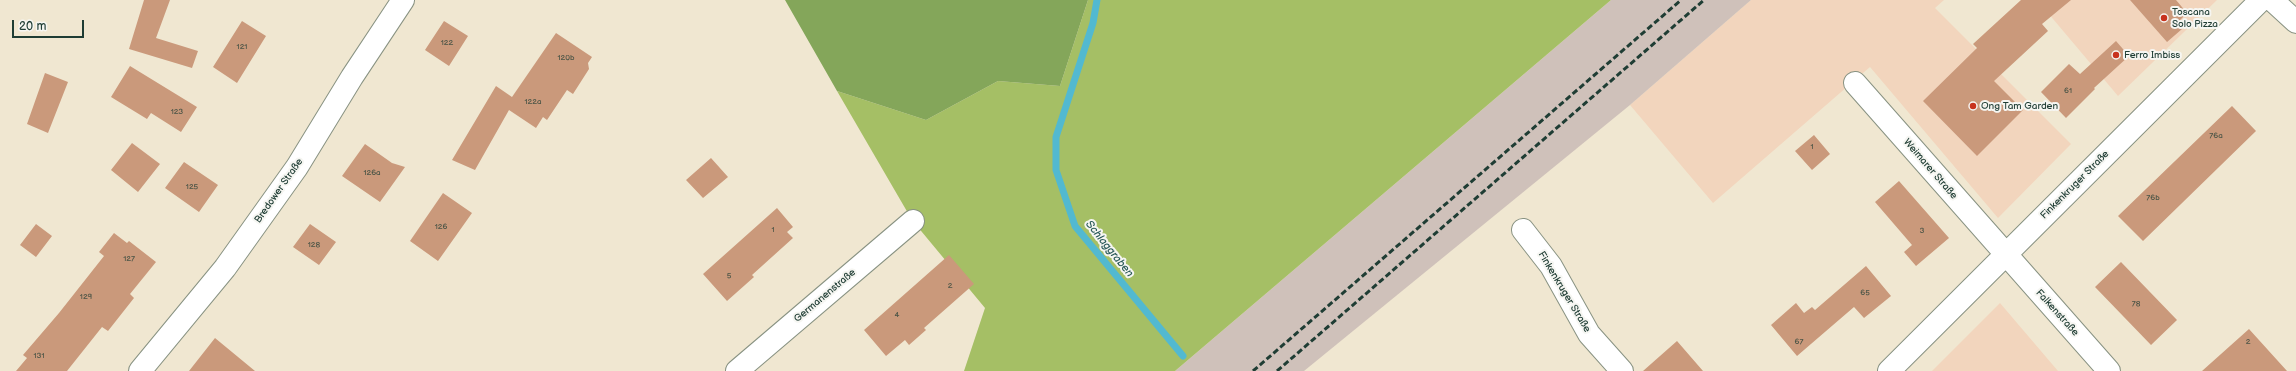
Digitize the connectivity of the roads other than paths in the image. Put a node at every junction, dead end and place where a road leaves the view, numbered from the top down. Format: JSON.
{"nodes":[{"id":1,"x":403,"y":0,"type":"edge"},
{"id":2,"x":2261,"y":0,"type":"edge"},
{"id":3,"x":2272,"y":0,"type":"edge"},
{"id":4,"x":2296,"y":22,"type":"edge"},
{"id":5,"x":1855,"y":83,"type":"dead end"},
{"id":6,"x":912,"y":221,"type":"dead end"},
{"id":7,"x":1523,"y":230,"type":"dead end"},
{"id":8,"x":2005,"y":255,"type":"junction"},
{"id":9,"x":140,"y":371,"type":"edge"},
{"id":10,"x":737,"y":371,"type":"edge"},
{"id":11,"x":1622,"y":371,"type":"edge"},
{"id":12,"x":1889,"y":371,"type":"edge"},
{"id":13,"x":2109,"y":371,"type":"edge"}],
"edges":[{"from":1,"to":9,"type":"street","name":"Bredower Straße"},
{"from":2,"to":8,"type":"street","name":"Finkenkruger Straße"},
{"from":3,"to":4,"type":"street"},
{"from":5,"to":8,"type":"street","name":"Weimarer Straße"},
{"from":6,"to":10,"type":"street","name":"Germanenstraße"},
{"from":7,"to":11,"type":"street","name":"Finkenkruger Straße"},
{"from":8,"to":12,"type":"street","name":"Finkenkruger Straße"},
{"from":8,"to":13,"type":"street","name":"Falkenstraße"}]}
